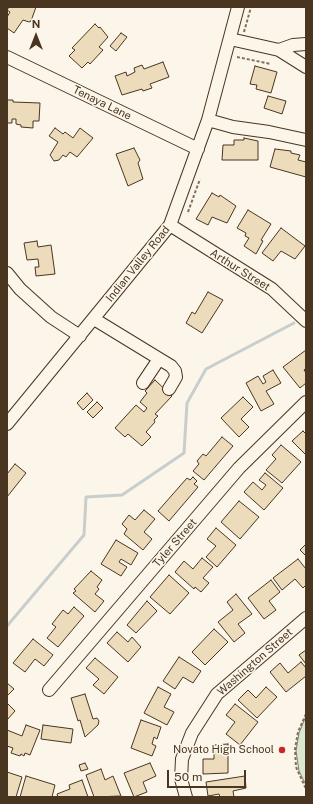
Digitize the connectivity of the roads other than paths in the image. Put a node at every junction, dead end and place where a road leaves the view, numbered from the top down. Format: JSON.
{"nodes":[{"id":1,"x":238,"y":7,"type":"edge"},
{"id":2,"x":230,"y":39,"type":"junction"},
{"id":3,"x":306,"y":44,"type":"edge"},
{"id":4,"x":279,"y":50,"type":"junction"},
{"id":5,"x":7,"y":57,"type":"edge"},
{"id":6,"x":306,"y":67,"type":"edge"},
{"id":7,"x":208,"y":120,"type":"junction"},
{"id":8,"x":306,"y":140,"type":"edge"},
{"id":9,"x":198,"y":149,"type":"junction"},
{"id":10,"x":170,"y":225,"type":"junction"},
{"id":11,"x":7,"y":273,"type":"edge"},
{"id":12,"x":94,"y":319,"type":"junction"},
{"id":13,"x":306,"y":321,"type":"edge"},
{"id":14,"x":80,"y":336,"type":"junction"},
{"id":15,"x":159,"y":359,"type":"junction"},
{"id":16,"x":143,"y":383,"type":"dead end"},
{"id":17,"x":169,"y":389,"type":"dead end"},
{"id":18,"x":306,"y":402,"type":"edge"},
{"id":19,"x":9,"y":418,"type":"edge"},
{"id":20,"x":306,"y":618,"type":"edge"},
{"id":21,"x":49,"y":690,"type":"dead end"},
{"id":22,"x":185,"y":797,"type":"edge"}],
"edges":[{"from":1,"to":2,"type":"street","name":"Indian Valley Road"},
{"from":2,"to":4,"type":"street"},
{"from":2,"to":7,"type":"street","name":"Indian Valley Road"},
{"from":3,"to":4,"type":"street"},
{"from":4,"to":6,"type":"street"},
{"from":5,"to":9,"type":"street","name":"Tenaya Lane"},
{"from":7,"to":8,"type":"street"},
{"from":7,"to":9,"type":"street","name":"Indian Valley Road"},
{"from":9,"to":10,"type":"street","name":"Indian Valley Road"},
{"from":10,"to":12,"type":"street","name":"Indian Valley Road"},
{"from":10,"to":13,"type":"street","name":"Arthur Street"},
{"from":11,"to":14,"type":"street"},
{"from":12,"to":14,"type":"street","name":"Indian Valley Road"},
{"from":12,"to":15,"type":"street"},
{"from":14,"to":19,"type":"street","name":"Indian Valley Road"},
{"from":15,"to":16,"type":"street"},
{"from":15,"to":17,"type":"street"},
{"from":18,"to":21,"type":"street","name":"Tyler Street"},
{"from":20,"to":22,"type":"street","name":"Washington Street"}]}
